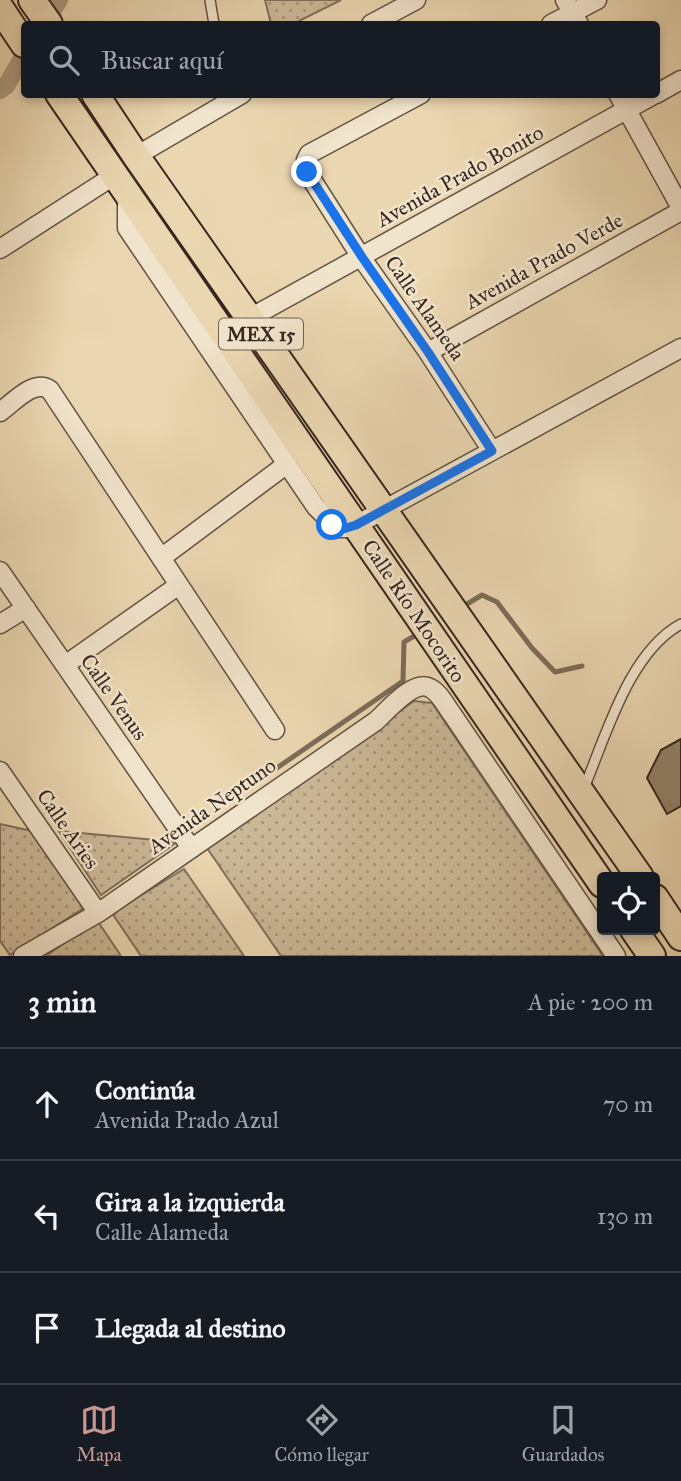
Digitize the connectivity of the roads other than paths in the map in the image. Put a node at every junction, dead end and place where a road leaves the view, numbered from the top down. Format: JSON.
{"nodes":[{"id":1,"x":32,"y":0,"type":"edge"},
{"id":2,"x":210,"y":0,"type":"edge"},
{"id":3,"x":416,"y":0,"type":"edge"},
{"id":4,"x":597,"y":0,"type":"edge"},
{"id":5,"x":2,"y":11,"type":"edge"},
{"id":6,"x":572,"y":12,"type":"edge"},
{"id":7,"x":47,"y":21,"type":"edge"},
{"id":8,"x":214,"y":21,"type":"edge"},
{"id":9,"x":377,"y":21,"type":"edge"},
{"id":10,"x":556,"y":21,"type":"edge"},
{"id":11,"x":21,"y":40,"type":"edge"},
{"id":12,"x":681,"y":80,"type":"edge"},
{"id":13,"x":660,"y":92,"type":"edge"},
{"id":14,"x":62,"y":98,"type":"edge"},
{"id":15,"x":98,"y":98,"type":"edge"},
{"id":16,"x":231,"y":98,"type":"edge"},
{"id":17,"x":414,"y":98,"type":"edge"},
{"id":18,"x":622,"y":102,"type":"edge"},
{"id":19,"x":136,"y":156,"type":"junction"},
{"id":20,"x":121,"y":184,"type":"junction"},
{"id":21,"x":681,"y":209,"type":"edge"},
{"id":22,"x":0,"y":249,"type":"edge"},
{"id":23,"x":362,"y":257,"type":"junction"},
{"id":24,"x":250,"y":318,"type":"junction"},
{"id":25,"x":681,"y":348,"type":"edge"},
{"id":26,"x":428,"y":352,"type":"junction"},
{"id":27,"x":0,"y":412,"type":"edge"},
{"id":28,"x":492,"y":451,"type":"junction"},
{"id":29,"x":287,"y":464,"type":"junction"},
{"id":30,"x":384,"y":511,"type":"junction"},
{"id":31,"x":356,"y":525,"type":"junction"},
{"id":32,"x":161,"y":558,"type":"junction"},
{"id":33,"x":0,"y":571,"type":"edge"},
{"id":34,"x":178,"y":585,"type":"junction"},
{"id":35,"x":26,"y":608,"type":"junction"},
{"id":36,"x":0,"y":624,"type":"edge"},
{"id":37,"x":681,"y":624,"type":"edge"},
{"id":38,"x":65,"y":665,"type":"junction"},
{"id":39,"x":275,"y":730,"type":"dead end"},
{"id":40,"x":0,"y":771,"type":"edge"},
{"id":41,"x":581,"y":794,"type":"junction"},
{"id":42,"x":191,"y":848,"type":"junction"},
{"id":43,"x":636,"y":872,"type":"edge"},
{"id":44,"x":597,"y":877,"type":"edge"},
{"id":45,"x":660,"y":906,"type":"edge"},
{"id":46,"x":98,"y":913,"type":"junction"},
{"id":47,"x":637,"y":935,"type":"edge"},
{"id":48,"x":681,"y":937,"type":"edge"},
{"id":49,"x":23,"y":956,"type":"edge"},
{"id":50,"x":616,"y":956,"type":"edge"},
{"id":51,"x":652,"y":956,"type":"edge"}],
"edges":[{"from":1,"to":7,"type":"main road"},
{"from":2,"to":8,"type":"lane"},
{"from":3,"to":9,"type":"street"},
{"from":4,"to":6,"type":"street"},
{"from":5,"to":11,"type":"main road"},
{"from":6,"to":10,"type":"street"},
{"from":12,"to":13,"type":"street","name":"Avenida Prado Bonito"},
{"from":14,"to":20,"type":"main road","name":"Calle Río Mocorito","number":"MEX 15"},
{"from":15,"to":19,"type":"main road","name":"Calle Río Mocorito","number":"MEX 15"},
{"from":16,"to":19,"type":"street"},
{"from":17,"to":23,"type":"street","name":"Calle Alameda"},
{"from":18,"to":21,"type":"street"},
{"from":18,"to":23,"type":"street","name":"Avenida Prado Bonito"},
{"from":19,"to":24,"type":"main road","name":"Calle Río Mocorito","number":"MEX 15"},
{"from":20,"to":22,"type":"street"},
{"from":20,"to":29,"type":"street"},
{"from":20,"to":31,"type":"main road","name":"Calle Río Mocorito","number":"MEX 15"},
{"from":21,"to":26,"type":"street","name":"Avenida Prado Verde"},
{"from":23,"to":24,"type":"street","name":"Avenida Prado Bonito"},
{"from":23,"to":26,"type":"street","name":"Calle Alameda"},
{"from":24,"to":30,"type":"main road","name":"Calle Río Mocorito","number":"MEX 15"},
{"from":25,"to":28,"type":"street"},
{"from":26,"to":28,"type":"street","name":"Calle Alameda"},
{"from":27,"to":32,"type":"street"},
{"from":28,"to":30,"type":"street"},
{"from":29,"to":31,"type":"street"},
{"from":29,"to":32,"type":"street"},
{"from":30,"to":31,"type":"street"},
{"from":30,"to":41,"type":"main road","name":"Calle Río Mocorito","number":"MEX 15"},
{"from":31,"to":44,"type":"main road","name":"Calle Río Mocorito","number":"MEX 15"},
{"from":32,"to":34,"type":"street"},
{"from":33,"to":35,"type":"street","name":"Calle Venus"},
{"from":34,"to":38,"type":"street"},
{"from":34,"to":39,"type":"street"},
{"from":35,"to":36,"type":"street"},
{"from":35,"to":38,"type":"street","name":"Calle Venus"},
{"from":37,"to":41,"type":"lane"},
{"from":38,"to":42,"type":"street","name":"Calle Venus"},
{"from":40,"to":46,"type":"street","name":"Calle Aries"},
{"from":41,"to":43,"type":"main road","name":"Calle Río Mocorito","number":"MEX 15"},
{"from":42,"to":46,"type":"street","name":"Avenida Neptuno"},
{"from":42,"to":50,"type":"street","name":"Avenida Neptuno"},
{"from":45,"to":48,"type":"main road"},
{"from":46,"to":49,"type":"street","name":"Avenida Neptuno"},
{"from":47,"to":51,"type":"main road"}]}
